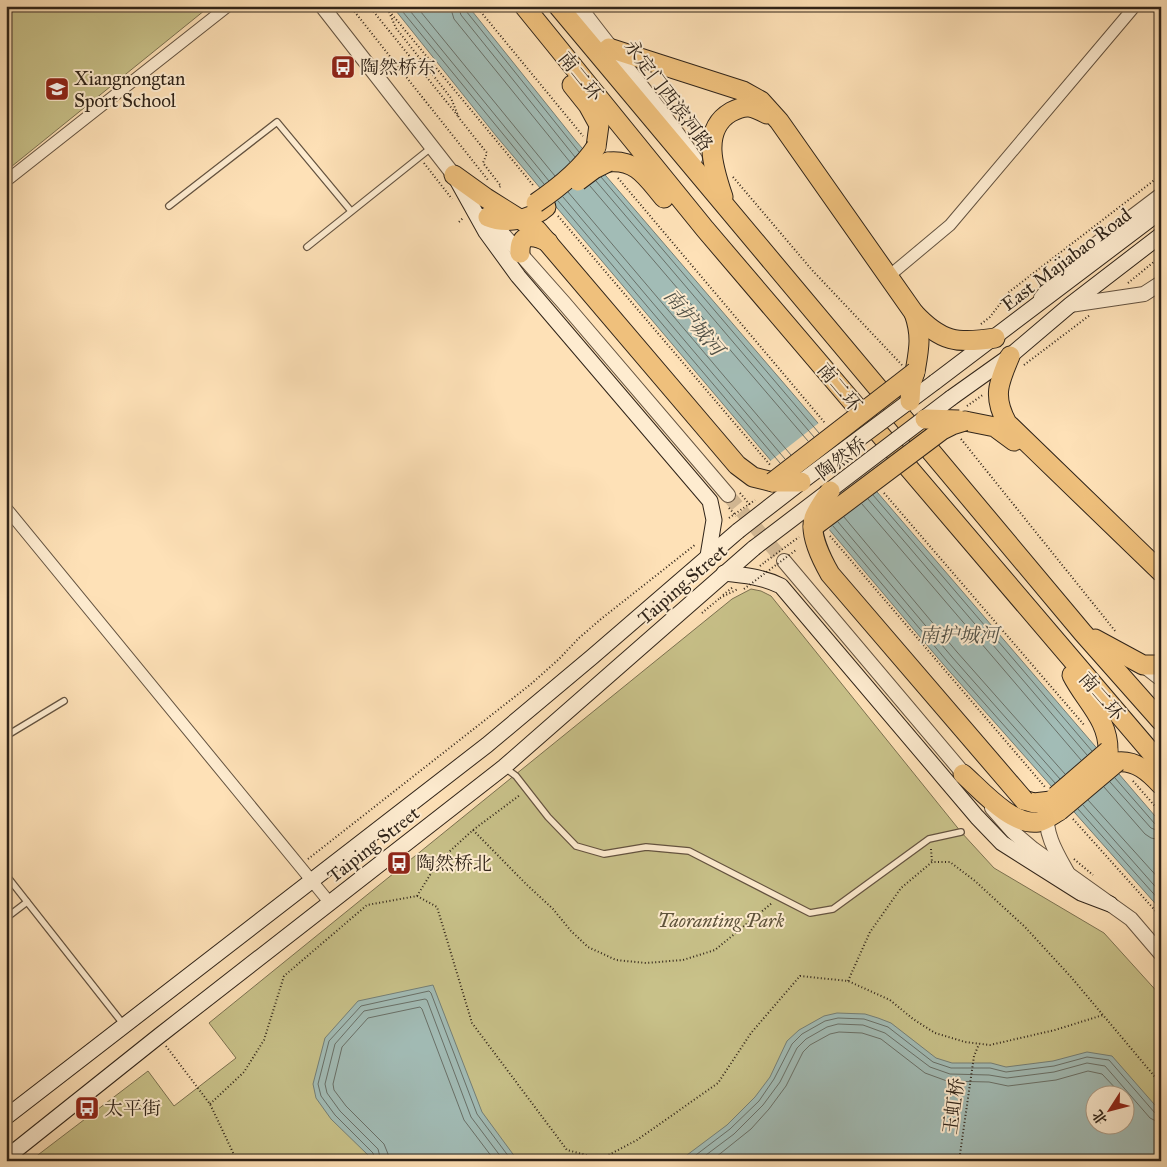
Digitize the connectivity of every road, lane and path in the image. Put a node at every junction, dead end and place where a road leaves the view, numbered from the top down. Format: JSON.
{"nodes":[{"id":1,"x":228,"y":6,"type":"edge"},
{"id":2,"x":322,"y":6,"type":"edge"},
{"id":3,"x":370,"y":6,"type":"edge"},
{"id":4,"x":476,"y":6,"type":"edge"},
{"id":5,"x":524,"y":6,"type":"edge"},
{"id":6,"x":558,"y":6,"type":"edge"},
{"id":7,"x":579,"y":6,"type":"edge"},
{"id":8,"x":1135,"y":6,"type":"edge"},
{"id":9,"x":388,"y":10,"type":"dead end"},
{"id":10,"x":542,"y":28,"type":"junction"},
{"id":11,"x":609,"y":48,"type":"junction"},
{"id":12,"x":661,"y":90,"type":"dead end"},
{"id":13,"x":459,"y":118,"type":"junction"},
{"id":14,"x":779,"y":121,"type":"junction"},
{"id":15,"x":589,"y":142,"type":"junction"},
{"id":16,"x":432,"y":147,"type":"junction"},
{"id":17,"x":711,"y":150,"type":"junction"},
{"id":18,"x":610,"y":167,"type":"junction"},
{"id":19,"x":731,"y":174,"type":"dead end"},
{"id":20,"x":454,"y":175,"type":"junction"},
{"id":21,"x":6,"y":181,"type":"edge"},
{"id":22,"x":500,"y":186,"type":"dead end"},
{"id":23,"x":1161,"y":195,"type":"edge"},
{"id":24,"x":169,"y":206,"type":"dead end"},
{"id":25,"x":541,"y":206,"type":"junction"},
{"id":26,"x":727,"y":208,"type":"junction"},
{"id":27,"x":492,"y":211,"type":"junction"},
{"id":28,"x":1161,"y":211,"type":"edge"},
{"id":29,"x":351,"y":212,"type":"junction"},
{"id":30,"x":518,"y":219,"type":"junction"},
{"id":31,"x":705,"y":228,"type":"junction"},
{"id":32,"x":1161,"y":235,"type":"edge"},
{"id":33,"x":549,"y":243,"type":"junction"},
{"id":34,"x":307,"y":247,"type":"dead end"},
{"id":35,"x":520,"y":253,"type":"junction"},
{"id":36,"x":1161,"y":256,"type":"edge"},
{"id":37,"x":889,"y":276,"type":"junction"},
{"id":38,"x":1127,"y":283,"type":"dead end"},
{"id":39,"x":1161,"y":284,"type":"edge"},
{"id":40,"x":1109,"y":300,"type":"junction"},
{"id":41,"x":1070,"y":305,"type":"junction"},
{"id":42,"x":1029,"y":312,"type":"junction"},
{"id":43,"x":914,"y":313,"type":"junction"},
{"id":44,"x":994,"y":338,"type":"junction"},
{"id":45,"x":1015,"y":362,"type":"junction"},
{"id":46,"x":909,"y":369,"type":"junction"},
{"id":47,"x":935,"y":382,"type":"joint"},
{"id":48,"x":998,"y":384,"type":"junction"},
{"id":49,"x":910,"y":401,"type":"junction"},
{"id":50,"x":925,"y":419,"type":"junction"},
{"id":51,"x":963,"y":421,"type":"junction"},
{"id":52,"x":824,"y":423,"type":"dead end"},
{"id":53,"x":773,"y":482,"type":"junction"},
{"id":54,"x":802,"y":482,"type":"junction"},
{"id":55,"x":881,"y":489,"type":"dead end"},
{"id":56,"x":830,"y":491,"type":"junction"},
{"id":57,"x":728,"y":495,"type":"tunnel mouth"},
{"id":58,"x":6,"y":508,"type":"edge"},
{"id":59,"x":813,"y":526,"type":"junction"},
{"id":60,"x":712,"y":531,"type":"junction"},
{"id":61,"x":738,"y":531,"type":"joint"},
{"id":62,"x":754,"y":548,"type":"joint"},
{"id":63,"x":796,"y":550,"type":"dead end"},
{"id":64,"x":708,"y":556,"type":"junction"},
{"id":65,"x":784,"y":561,"type":"tunnel mouth"},
{"id":66,"x":765,"y":562,"type":"dead end"},
{"id":67,"x":1161,"y":572,"type":"edge"},
{"id":68,"x":724,"y":574,"type":"junction"},
{"id":69,"x":1161,"y":586,"type":"edge"},
{"id":70,"x":744,"y":589,"type":"dead end"},
{"id":71,"x":1083,"y":633,"type":"junction"},
{"id":72,"x":1118,"y":635,"type":"dead end"},
{"id":73,"x":1065,"y":653,"type":"junction"},
{"id":74,"x":1152,"y":665,"type":"edge"},
{"id":75,"x":1161,"y":679,"type":"edge"},
{"id":76,"x":64,"y":700,"type":"dead end"},
{"id":77,"x":1161,"y":721,"type":"edge"},
{"id":78,"x":1085,"y":726,"type":"dead end"},
{"id":79,"x":6,"y":736,"type":"edge"},
{"id":80,"x":1113,"y":756,"type":"junction"},
{"id":81,"x":1161,"y":764,"type":"edge"},
{"id":82,"x":504,"y":767,"type":"junction"},
{"id":83,"x":964,"y":774,"type":"junction"},
{"id":84,"x":1129,"y":777,"type":"dead end"},
{"id":85,"x":1161,"y":786,"type":"edge"},
{"id":86,"x":528,"y":789,"type":"junction"},
{"id":87,"x":1052,"y":810,"type":"junction"},
{"id":88,"x":1161,"y":813,"type":"edge"},
{"id":89,"x":473,"y":830,"type":"junction"},
{"id":90,"x":961,"y":832,"type":"dead end"},
{"id":91,"x":929,"y":839,"type":"junction"},
{"id":92,"x":932,"y":862,"type":"junction"},
{"id":93,"x":300,"y":865,"type":"junction"},
{"id":94,"x":6,"y":875,"type":"edge"},
{"id":95,"x":1069,"y":875,"type":"junction"},
{"id":96,"x":313,"y":881,"type":"junction"},
{"id":97,"x":417,"y":896,"type":"junction"},
{"id":98,"x":779,"y":897,"type":"junction"},
{"id":99,"x":27,"y":902,"type":"junction"},
{"id":100,"x":330,"y":903,"type":"junction"},
{"id":101,"x":1110,"y":904,"type":"junction"},
{"id":102,"x":6,"y":918,"type":"edge"},
{"id":103,"x":1161,"y":954,"type":"edge"},
{"id":104,"x":848,"y":981,"type":"junction"},
{"id":105,"x":1103,"y":1015,"type":"junction"},
{"id":106,"x":124,"y":1025,"type":"junction"},
{"id":107,"x":159,"y":1036,"type":"junction"},
{"id":108,"x":979,"y":1044,"type":"junction"},
{"id":109,"x":1161,"y":1084,"type":"edge"},
{"id":110,"x":210,"y":1104,"type":"junction"},
{"id":111,"x":6,"y":1117,"type":"edge"},
{"id":112,"x":6,"y":1158,"type":"edge"},
{"id":113,"x":236,"y":1161,"type":"edge"},
{"id":114,"x":959,"y":1161,"type":"edge"}],
"edges":[{"from":1,"to":21,"type":"street"},
{"from":2,"to":16,"type":"street"},
{"from":3,"to":13,"type":"path"},
{"from":4,"to":15,"type":"path"},
{"from":5,"to":10,"type":"highway","name":"南二环"},
{"from":6,"to":26,"type":"highway","name":"南二环"},
{"from":7,"to":11,"type":"street","name":"永定门西滨河路"},
{"from":8,"to":37,"type":"street"},
{"from":9,"to":13,"type":"path"},
{"from":10,"to":15,"type":"highway"},
{"from":10,"to":31,"type":"highway","name":"南二环"},
{"from":11,"to":14,"type":"highway"},
{"from":11,"to":26,"type":"street","name":"永定门西滨河路"},
{"from":12,"to":17,"type":"path"},
{"from":13,"to":22,"type":"path"},
{"from":14,"to":17,"type":"highway"},
{"from":14,"to":37,"type":"highway"},
{"from":15,"to":25,"type":"highway","bridge":true},
{"from":16,"to":20,"type":"street"},
{"from":16,"to":29,"type":"lane"},
{"from":17,"to":26,"type":"highway"},
{"from":18,"to":25,"type":"highway","bridge":true},
{"from":18,"to":31,"type":"highway"},
{"from":18,"to":52,"type":"path"},
{"from":19,"to":46,"type":"path"},
{"from":20,"to":27,"type":"highway"},
{"from":20,"to":60,"type":"main road"},
{"from":23,"to":42,"type":"street"},
{"from":24,"to":29,"type":"lane"},
{"from":25,"to":27,"type":"highway"},
{"from":25,"to":30,"type":"highway"},
{"from":25,"to":33,"type":"highway"},
{"from":26,"to":71,"type":"highway","name":"南二环"},
{"from":27,"to":30,"type":"highway"},
{"from":27,"to":35,"type":"street"},
{"from":28,"to":42,"type":"main road","name":"East Majiabao Road"},
{"from":29,"to":34,"type":"lane"},
{"from":30,"to":33,"type":"highway"},
{"from":31,"to":73,"type":"highway","name":"南二环"},
{"from":32,"to":41,"type":"main road","name":"陶然桥"},
{"from":33,"to":35,"type":"highway"},
{"from":33,"to":53,"type":"highway"},
{"from":35,"to":57,"type":"street"},
{"from":36,"to":38,"type":"path"},
{"from":37,"to":43,"type":"highway"},
{"from":39,"to":40,"type":"street"},
{"from":40,"to":41,"type":"street"},
{"from":40,"to":45,"type":"path"},
{"from":41,"to":45,"type":"main road","name":"陶然桥"},
{"from":42,"to":44,"type":"main road","name":"East Majiabao Road"},
{"from":43,"to":44,"type":"highway"},
{"from":43,"to":46,"type":"highway"},
{"from":44,"to":47,"type":"main road","name":"East Majiabao Road"},
{"from":45,"to":48,"type":"highway"},
{"from":45,"to":50,"type":"main road","name":"陶然桥","bridge":true},
{"from":46,"to":49,"type":"highway","bridge":true},
{"from":46,"to":53,"type":"highway","bridge":true},
{"from":47,"to":49,"type":"main road","name":"陶然桥","bridge":true},
{"from":48,"to":51,"type":"path"},
{"from":48,"to":67,"type":"highway"},
{"from":49,"to":54,"type":"main road","name":"陶然桥","bridge":true},
{"from":50,"to":51,"type":"highway","bridge":true},
{"from":50,"to":56,"type":"main road","name":"陶然桥","bridge":true},
{"from":51,"to":59,"type":"highway","bridge":true},
{"from":51,"to":69,"type":"highway"},
{"from":51,"to":72,"type":"path"},
{"from":53,"to":54,"type":"highway","bridge":true},
{"from":54,"to":61,"type":"main road","name":"陶然桥","bridge":true},
{"from":55,"to":78,"type":"path"},
{"from":56,"to":59,"type":"highway","bridge":true},
{"from":56,"to":62,"type":"main road","name":"陶然桥","bridge":true},
{"from":58,"to":93,"type":"street"},
{"from":59,"to":66,"type":"path","bridge":true},
{"from":59,"to":87,"type":"highway","bridge":true},
{"from":60,"to":64,"type":"main road"},
{"from":60,"to":93,"type":"path"},
{"from":61,"to":64,"type":"main road","name":"Taiping Street"},
{"from":62,"to":68,"type":"main road","name":"Taiping Street"},
{"from":63,"to":70,"type":"path","bridge":true},
{"from":64,"to":96,"type":"main road","name":"Taiping Street"},
{"from":65,"to":83,"type":"street"},
{"from":68,"to":82,"type":"main road","name":"Taiping Street"},
{"from":68,"to":101,"type":"main road"},
{"from":71,"to":74,"type":"highway"},
{"from":71,"to":77,"type":"highway","name":"南二环"},
{"from":73,"to":80,"type":"highway"},
{"from":73,"to":81,"type":"highway","name":"南二环"},
{"from":74,"to":75,"type":"street"},
{"from":76,"to":79,"type":"lane"},
{"from":80,"to":85,"type":"highway"},
{"from":80,"to":87,"type":"highway","bridge":true},
{"from":82,"to":86,"type":"lane"},
{"from":82,"to":100,"type":"main road","name":"Taiping Street"},
{"from":83,"to":87,"type":"highway"},
{"from":83,"to":95,"type":"street"},
{"from":84,"to":88,"type":"path"},
{"from":86,"to":89,"type":"path"},
{"from":86,"to":98,"type":"lane"},
{"from":87,"to":95,"type":"street"},
{"from":89,"to":97,"type":"path"},
{"from":89,"to":98,"type":"path"},
{"from":90,"to":91,"type":"lane"},
{"from":91,"to":92,"type":"path"},
{"from":91,"to":98,"type":"lane"},
{"from":92,"to":104,"type":"path"},
{"from":92,"to":105,"type":"path"},
{"from":93,"to":96,"type":"street"},
{"from":94,"to":99,"type":"lane"},
{"from":95,"to":101,"type":"street"},
{"from":96,"to":100,"type":"street"},
{"from":96,"to":106,"type":"main road","name":"Taiping Street"},
{"from":97,"to":104,"type":"path"},
{"from":97,"to":110,"type":"path"},
{"from":99,"to":102,"type":"lane"},
{"from":99,"to":106,"type":"lane"},
{"from":100,"to":107,"type":"main road","name":"Taiping Street"},
{"from":101,"to":103,"type":"street"},
{"from":104,"to":108,"type":"path"},
{"from":105,"to":108,"type":"path"},
{"from":105,"to":109,"type":"path"},
{"from":106,"to":111,"type":"main road","name":"Taiping Street"},
{"from":107,"to":110,"type":"path"},
{"from":107,"to":112,"type":"main road","name":"Taiping Street"},
{"from":108,"to":114,"type":"path","name":"玉虹桥"},
{"from":110,"to":113,"type":"path"}]}
